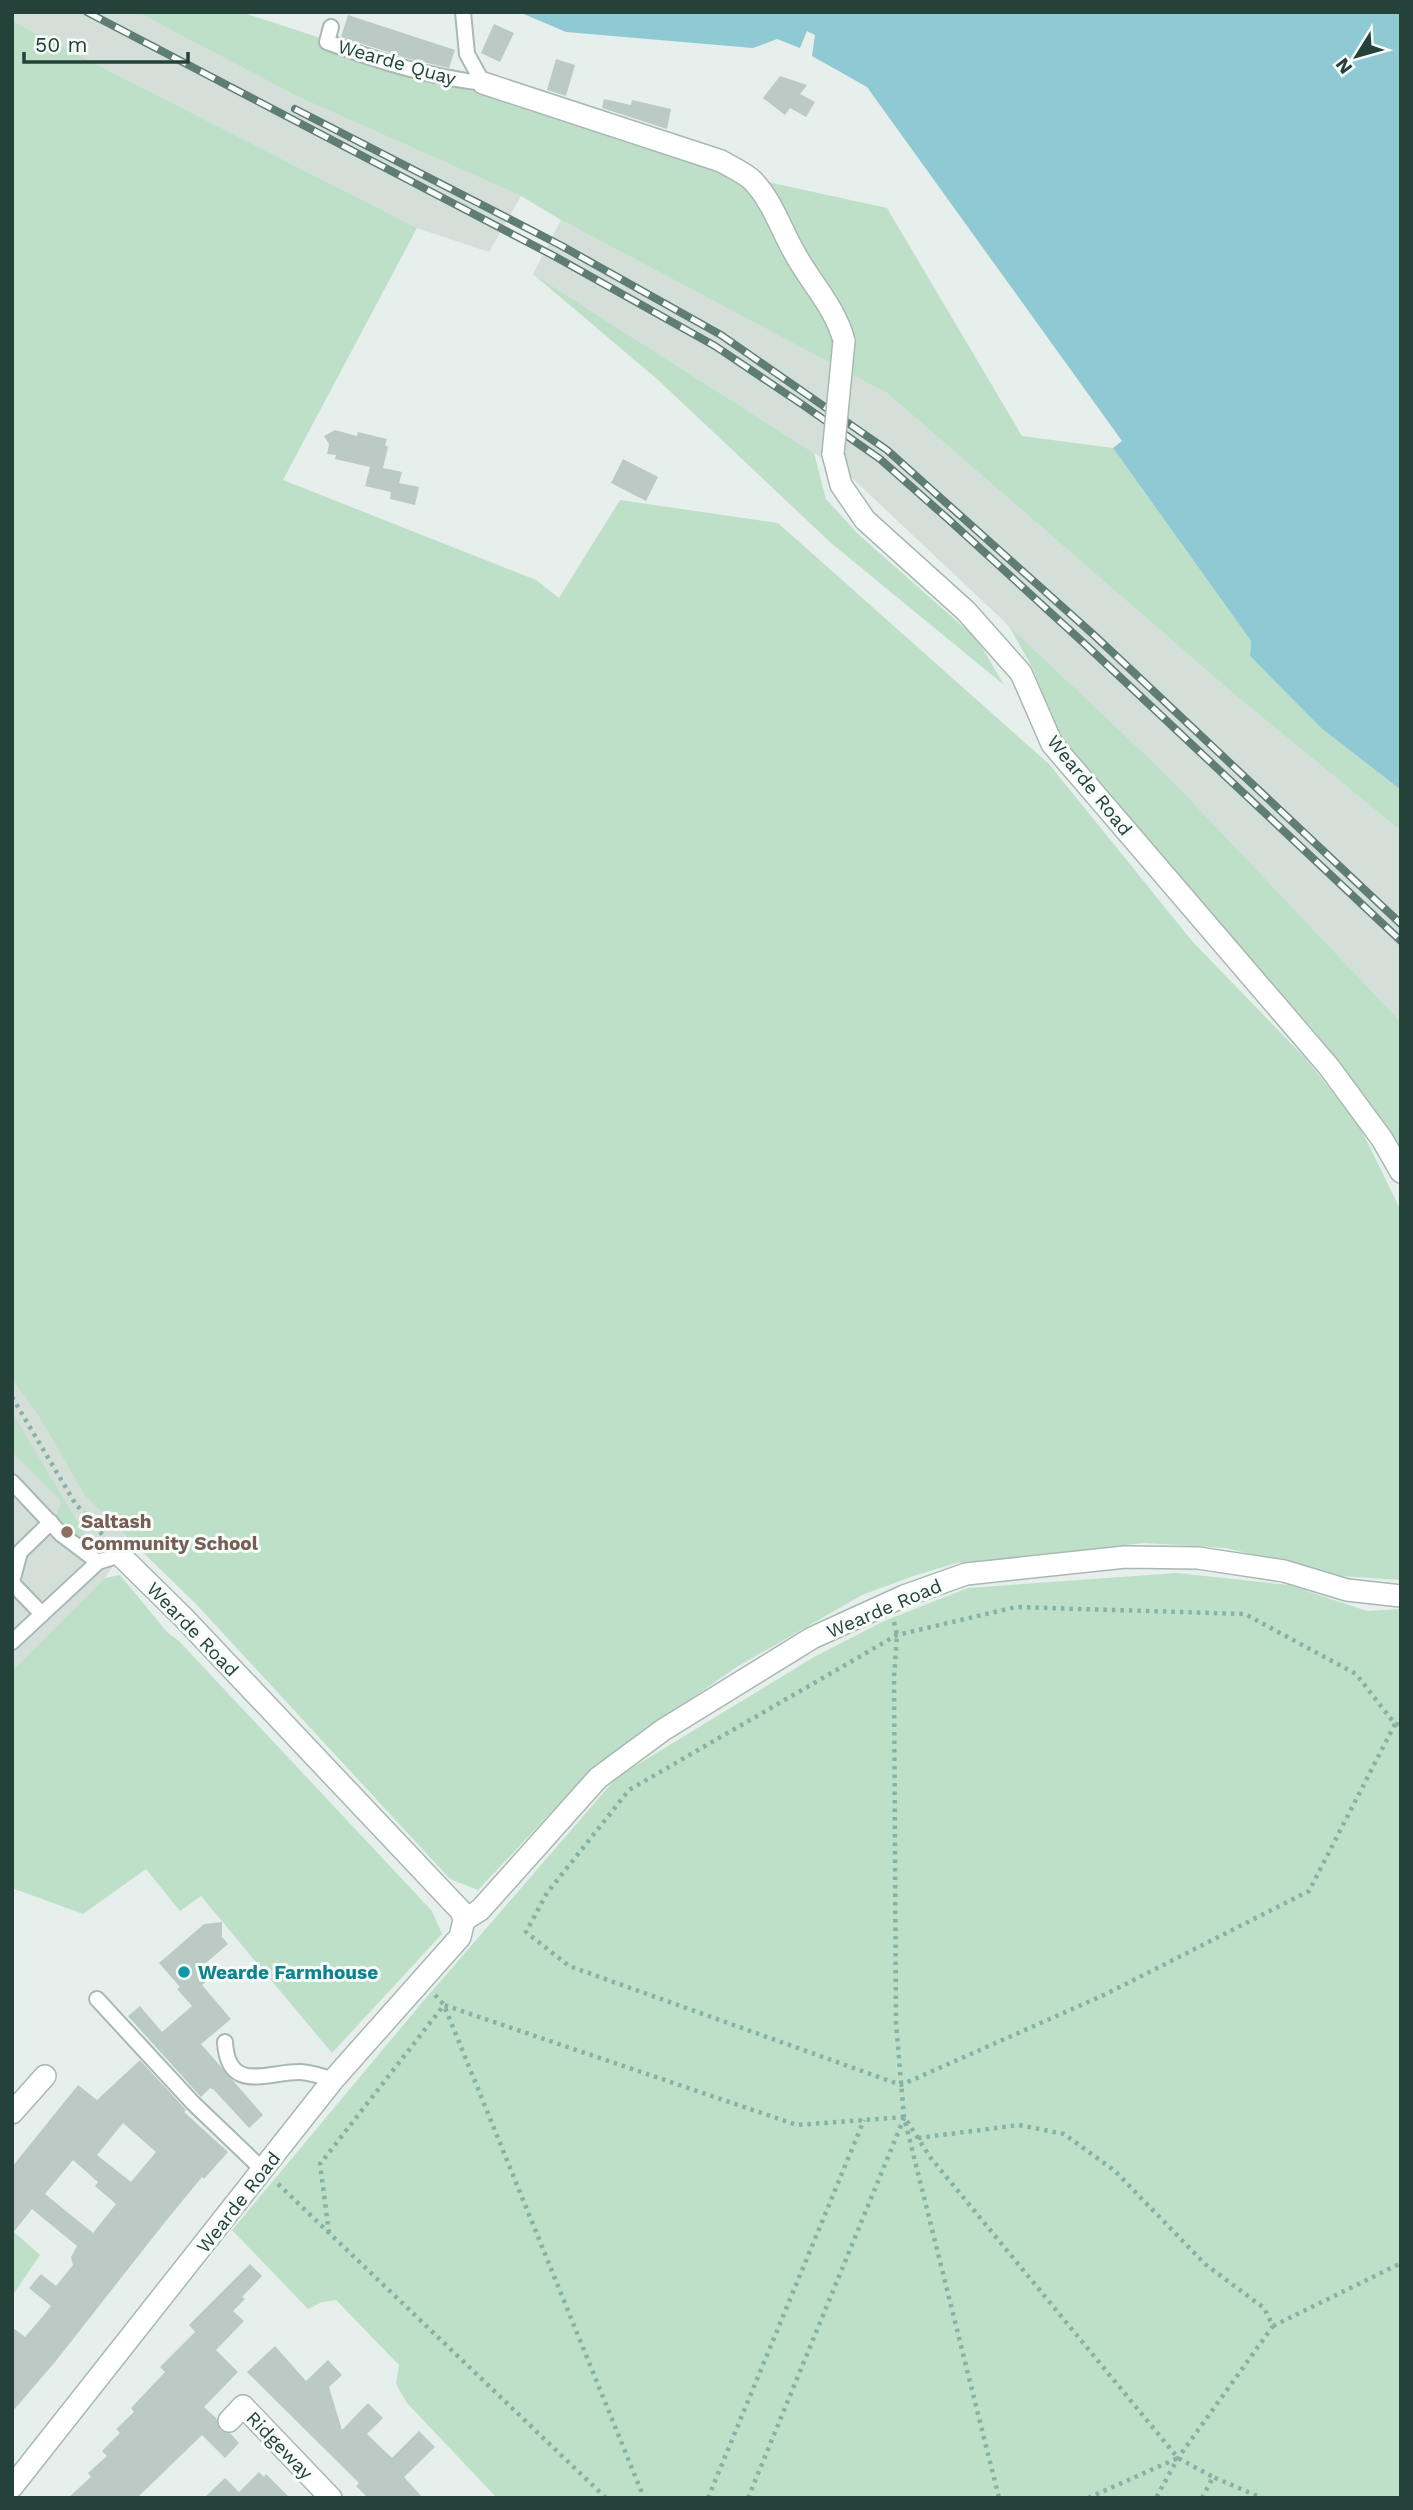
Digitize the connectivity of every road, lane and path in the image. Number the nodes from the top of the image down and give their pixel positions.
1 (463, 12) edge
2 (331, 27) dead end
3 (482, 83) junction
4 (1401, 1172) edge
5 (12, 1397) edge
6 (12, 1482) edge
7 (51, 1522) junction
8 (16, 1548) edge
9 (120, 1555) junction
10 (98, 1562) junction
11 (12, 1583) edge
12 (1401, 1596) edge
13 (888, 1603) junction
14 (42, 1614) junction
15 (897, 1635) junction
16 (12, 1642) edge
17 (1398, 1725) edge
18 (464, 1920) junction
19 (421, 1981) junction
20 (97, 1999) dead end
21 (444, 2005) junction
22 (225, 2042) dead end
23 (45, 2076) dead end
24 (333, 2080) junction
25 (901, 2085) junction
26 (12, 2113) edge
27 (904, 2117) junction
28 (864, 2120) junction
29 (918, 2138) junction
30 (263, 2170) junction
31 (329, 2233) junction
32 (1401, 2263) edge
33 (1273, 2326) junction
34 (229, 2421) dead end
35 (1178, 2458) junction
36 (1213, 2477) junction
37 (12, 2487) edge
38 (331, 2498) edge
39 (606, 2498) edge
40 (644, 2498) edge
41 (708, 2498) edge
42 (748, 2498) edge
43 (999, 2498) edge
44 (1088, 2498) edge
45 (1156, 2498) edge
46 (1202, 2498) edge
47 (1262, 2498) edge

1 - 3 lane
2 - 3 lane, Wearde Quay
3 - 4 street, Wearde Road, bridge
5 - 9 path
6 - 7 lane
7 - 8 lane
7 - 10 lane
8 - 11 lane
9 - 10 lane
9 - 18 street, Wearde Road
10 - 14 lane
11 - 14 lane
12 - 13 street, Wearde Road
13 - 15 path
13 - 18 street, Wearde Road
14 - 16 lane
15 - 17 path
15 - 25 path
15 - 25 path
17 - 25 path
18 - 19 street, Wearde Road
19 - 21 path
19 - 24 street, Wearde Road
20 - 30 lane
21 - 28 path
21 - 31 path
21 - 40 path
22 - 24 lane
23 - 26 street
24 - 30 street, Wearde Road
25 - 27 path
27 - 28 path
27 - 29 path
27 - 42 path
27 - 43 path
28 - 41 path
29 - 33 path
29 - 35 path
30 - 31 path
30 - 37 street, Wearde Road
31 - 39 path
32 - 33 path
33 - 35 path
34 - 38 street, Ridgeway
35 - 36 path
35 - 44 path
35 - 45 path
36 - 46 path
36 - 47 path

